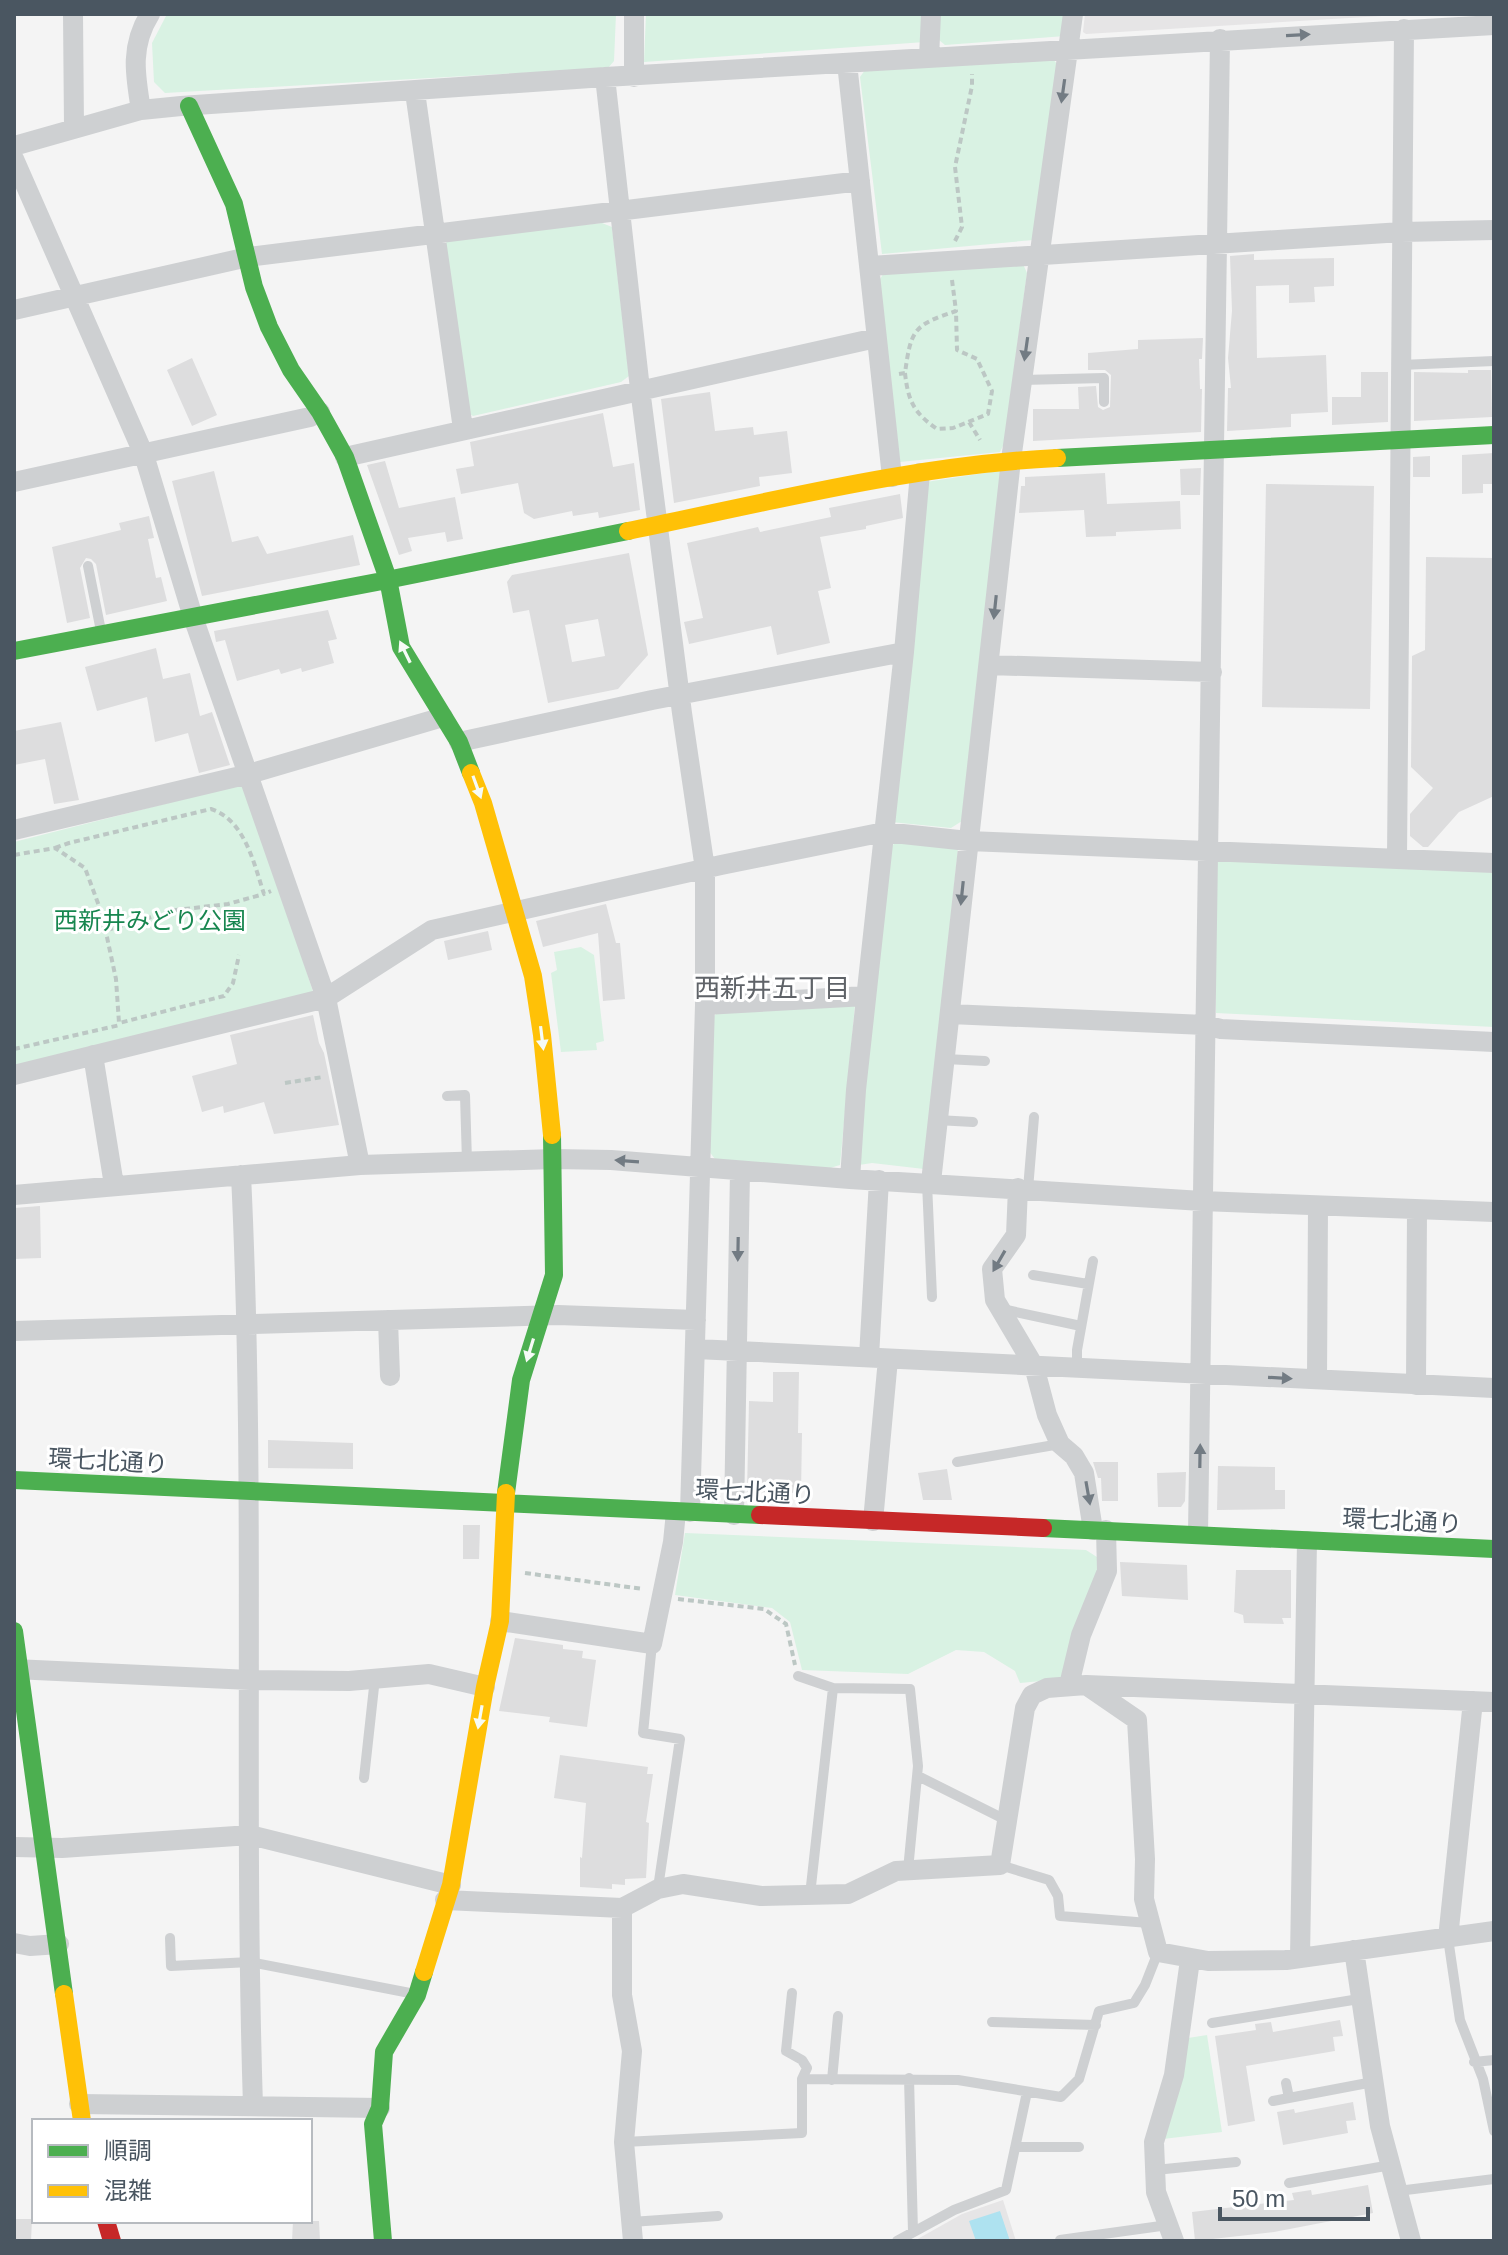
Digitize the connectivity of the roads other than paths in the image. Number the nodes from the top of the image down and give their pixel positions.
1 (73, 14) edge
2 (150, 14) edge
3 (634, 14) edge
4 (931, 14) edge
5 (1073, 14) edge
6 (1494, 25) edge
7 (1404, 29) junction
8 (1220, 39) junction
9 (1068, 50) junction
10 (929, 58) junction
11 (847, 63) junction
12 (605, 77) junction
13 (634, 77) junction
14 (415, 92) junction
15 (189, 106) junction
16 (141, 110) junction
17 (74, 127) junction
18 (14, 146) edge
19 (14, 159) edge
20 (860, 181) junction
21 (619, 210) junction
22 (1494, 230) edge
23 (1402, 232) junction
24 (435, 234) junction
25 (1215, 244) junction
26 (1039, 255) junction
27 (248, 257) junction
28 (870, 266) junction
29 (75, 296) junction
30 (14, 310) edge
31 (876, 338) junction
32 (1494, 361) edge
33 (1401, 365) junction
34 (1022, 380) junction
35 (640, 389) junction
36 (1104, 402) dead end
37 (320, 412) junction
38 (463, 429) junction
39 (1494, 435) edge
40 (1400, 439) junction
41 (1213, 450) junction
42 (144, 455) junction
43 (345, 457) junction
44 (1011, 460) junction
45 (920, 473) junction
46 (892, 477) junction
47 (14, 482) edge
48 (658, 524) junction
49 (88, 566) dead end
50 (388, 579) junction
51 (193, 617) junction
52 (102, 633) junction
53 (14, 651) edge
54 (904, 652) junction
55 (989, 665) junction
56 (1212, 672) junction
57 (680, 695) junction
58 (443, 717) junction
59 (459, 742) junction
60 (249, 774) junction
61 (14, 830) edge
62 (884, 832) junction
63 (968, 841) junction
64 (1209, 850) junction
65 (1397, 859) junction
66 (1494, 863) edge
67 (705, 869) junction
68 (513, 911) junction
69 (866, 996) junction
70 (326, 998) junction
71 (705, 1005) junction
72 (950, 1014) junction
73 (1205, 1025) junction
74 (1494, 1042) edge
75 (93, 1055) junction
76 (945, 1059) junction
77 (985, 1061) dead end
78 (14, 1075) edge
79 (447, 1096) dead end
80 (1034, 1117) dead end
81 (937, 1120) junction
82 (973, 1122) dead end
83 (554, 1159) junction
84 (467, 1162) junction
85 (360, 1165) junction
86 (699, 1167) junction
87 (740, 1171) junction
88 (241, 1175) junction
89 (850, 1179) junction
90 (879, 1180) junction
91 (929, 1182) junction
92 (114, 1185) junction
93 (1023, 1188) junction
94 (14, 1195) edge
95 (1202, 1201) junction
96 (1318, 1207) junction
97 (1417, 1211) junction
98 (1494, 1212) edge
99 (1093, 1261) dead end
100 (1033, 1275) dead end
101 (1088, 1284) junction
102 (932, 1297) dead end
103 (1000, 1309) junction
104 (540, 1316) junction
105 (388, 1320) junction
106 (696, 1320) junction
107 (246, 1324) junction
108 (1081, 1326) junction
109 (14, 1331) edge
110 (696, 1349) junction
111 (736, 1352) junction
112 (879, 1358) junction
113 (1034, 1366) junction
114 (1077, 1367) junction
115 (1202, 1373) junction
116 (390, 1376) dead end
117 (1317, 1380) junction
118 (1416, 1385) junction
119 (1494, 1388) edge
120 (1060, 1444) junction
121 (957, 1462) dead end
122 (14, 1480) edge
123 (250, 1491) junction
124 (505, 1503) junction
125 (683, 1512) junction
126 (734, 1515) junction
127 (873, 1521) junction
128 (1100, 1530) junction
129 (1198, 1534) junction
130 (1307, 1541) junction
131 (1494, 1549) edge
132 (500, 1621) junction
133 (14, 1631) edge
134 (652, 1644) junction
135 (16, 1669) edge
136 (798, 1676) dead end
137 (375, 1678) junction
138 (250, 1680) junction
139 (1078, 1685) junction
140 (485, 1687) junction
141 (833, 1688) junction
142 (1305, 1693) junction
143 (1473, 1701) junction
144 (1494, 1702) edge
145 (918, 1776) junction
146 (364, 1778) dead end
147 (1008, 1821) junction
148 (250, 1835) junction
149 (14, 1847) edge
150 (44, 1848) junction
151 (1000, 1865) junction
152 (908, 1870) junction
153 (658, 1889) junction
154 (448, 1892) junction
155 (810, 1895) junction
156 (622, 1908) junction
157 (1149, 1923) junction
158 (1494, 1931) edge
159 (170, 1938) dead end
160 (1448, 1938) junction
161 (14, 1943) edge
162 (59, 1944) junction
163 (1354, 1950) junction
164 (1158, 1952) junction
165 (1300, 1958) junction
166 (1190, 1960) junction
167 (250, 1962) junction
168 (792, 1993) dead end
169 (417, 1995) junction
170 (1359, 1999) junction
171 (1224, 2006) dead end
172 (838, 2016) dead end
173 (1227, 2021) junction
174 (992, 2022) dead end
175 (1212, 2023) dead end
176 (1096, 2025) junction
177 (1494, 2060) edge
178 (1474, 2062) junction
179 (909, 2078) junction
180 (802, 2079) junction
181 (832, 2080) junction
182 (1373, 2082) junction
183 (1286, 2083) dead end
184 (1027, 2092) junction
185 (1289, 2098) junction
186 (1273, 2101) dead end
187 (253, 2106) junction
188 (380, 2108) junction
189 (81, 2113) edge
190 (294, 2114) edge
191 (1494, 2131) edge
192 (624, 2142) junction
193 (1016, 2147) junction
194 (1079, 2147) dead end
195 (1236, 2162) dead end
196 (1391, 2165) junction
197 (1302, 2167) dead end
198 (1155, 2170) junction
199 (1494, 2179) edge
200 (1305, 2180) junction
201 (1289, 2183) dead end
202 (1398, 2191) junction
203 (718, 2216) dead end
204 (632, 2232) edge
205 (913, 2232) junction
206 (1171, 2233) edge
207 (1060, 2240) edge
208 (383, 2241) edge
209 (897, 2241) edge
210 (1411, 2241) edge

1 - 17 street
2 - 16 street
3 - 13 street
4 - 10 street
5 - 9 street
6 - 7 street
8 -> 7 street
7 - 23 street
8 - 9 street
8 - 25 street
9 - 10 street
9 -> 26 street
10 - 11 street
11 - 13 street
11 - 20 street
12 - 13 street
12 - 14 street
12 - 21 street
14 - 15 street
14 - 24 street
15 - 16 street
15 - 27 street
16 - 17 street
17 - 18 street
19 - 29 street
20 - 21 street
20 - 28 street
21 - 24 street
21 - 35 street
22 - 23 street
23 - 25 street
23 - 33 street
24 - 27 street
24 - 38 street
25 - 26 street
25 - 41 street
26 - 28 street
26 -> 34 street
27 - 29 street
27 - 37 street
28 - 31 street
29 - 30 street
29 - 42 street
31 - 35 street
31 - 46 street
32 - 33 lane
33 - 40 street
34 - 36 lane
34 - 44 street
35 - 38 street
35 - 48 street
37 - 42 street
37 - 43 street
38 - 43 street
39 - 40 street
40 - 41 street
40 - 65 street
41 - 44 street
41 - 56 street
42 - 47 street
42 - 51 street
43 - 50 street
44 - 45 street
44 -> 55 street
45 - 46 street
45 - 54 street
46 - 48 street
48 - 50 street
48 - 57 street
49 - 52 lane
50 - 51 street
58 -> 50 street
51 - 52 street
51 - 60 street
52 - 53 street
54 - 57 street
54 - 62 street
55 - 56 street
55 - 63 street
56 - 64 street
57 - 59 street
57 - 67 street
58 - 59 street
58 - 60 street
59 -> 68 street
60 - 61 street
60 - 70 street
62 - 63 street
62 - 67 street
62 - 69 street
63 - 64 street
63 -> 72 street
64 - 65 street
64 - 73 street
65 - 66 street
67 - 68 street
67 - 71 street
68 - 70 street
68 -> 83 street
69 - 71 street
69 - 89 street
70 - 75 street
70 - 85 street
71 - 86 street
72 - 73 street
72 - 76 street
73 - 74 street
73 - 95 street
75 - 78 street
75 - 92 street
76 - 77 lane
76 - 81 street
79 - 84 lane
80 - 93 lane
81 - 82 lane
81 - 91 street
83 - 84 street
86 -> 83 street
83 - 104 street
84 - 85 street
85 - 88 street
86 - 87 street
86 - 106 street
87 - 89 street
87 -> 111 street
88 - 92 street
88 - 107 street
89 - 90 street
90 - 91 street
90 - 112 street
91 - 93 street
91 - 102 lane
92 - 94 street
93 - 95 street
93 -> 103 street
95 - 96 street
95 - 115 street
96 - 97 street
96 - 117 street
97 - 98 street
97 - 118 street
99 - 101 lane
100 - 101 lane
101 - 108 lane
103 - 108 lane
103 - 113 street
104 - 105 street
104 - 106 street
104 -> 124 street
105 - 107 street
105 - 116 street
106 - 110 street
107 - 109 street
107 - 123 street
108 - 114 lane
110 - 111 street
110 - 125 street
111 - 112 street
111 - 126 street
112 - 113 street
112 - 127 street
113 - 114 street
113 - 120 street
114 - 115 street
115 -> 117 street
129 -> 115 street
117 - 118 street
118 - 119 street
120 - 121 lane
120 -> 128 street
122 - 123 street, 環七北通り
123 - 124 street, 環七北通り
123 - 138 street
124 - 125 street, 環七北通り
124 - 132 street
125 - 126 street, 環七北通り
125 - 134 street
126 - 127 street, 環七北通り
127 - 128 street, 環七北通り
128 - 129 street, 環七北通り
128 - 139 street
129 - 130 street, 環七北通り
130 - 131 street, 環七北通り
130 - 142 street
132 - 134 street
132 - 140 street
133 - 135 street
134 - 153 lane
135 - 138 street
135 - 150 street
136 - 141 lane
137 - 138 street
137 - 140 street
137 - 146 lane
138 - 148 street
139 - 142 street
139 - 147 street
139 - 157 street
140 -> 154 street
141 - 145 lane
141 - 155 lane
142 - 143 street
142 - 165 street
143 - 144 street
143 - 160 street
145 - 147 lane
145 - 152 lane
147 - 151 street
148 - 150 street
148 - 154 street
148 - 167 street
149 - 150 street
150 - 162 street
151 - 152 street
151 - 157 lane
152 - 155 street
153 - 155 street
153 - 156 street
154 - 156 street
154 - 169 street
156 - 192 street
157 - 164 street
158 - 160 street
159 - 167 lane
160 - 163 street
160 - 178 lane
161 - 162 street
162 - 189 street
163 - 165 street
163 - 170 street
164 - 166 street
164 - 176 lane
165 - 166 street
166 - 198 street
167 - 169 lane
167 - 187 street
168 - 180 lane
169 - 188 street
170 - 173 lane
170 - 182 street
171 - 173 lane
172 - 181 lane
173 - 175 lane
174 - 176 lane
176 - 184 lane
177 - 178 lane
178 - 191 lane
179 - 181 lane
179 - 184 lane
179 - 205 lane
180 - 181 lane
180 - 192 lane
182 - 185 lane
182 - 196 street
183 - 185 lane
184 - 193 lane
185 - 186 lane
187 - 189 street
187 - 190 street
188 - 190 street
188 - 208 street
192 - 204 street
193 - 194 lane
193 - 205 lane
195 - 198 lane
196 - 200 lane
196 - 202 street
197 - 200 lane
198 - 206 street
199 - 202 lane
200 - 201 lane
202 - 210 street
203 - 204 lane
205 - 209 lane
206 - 207 lane

